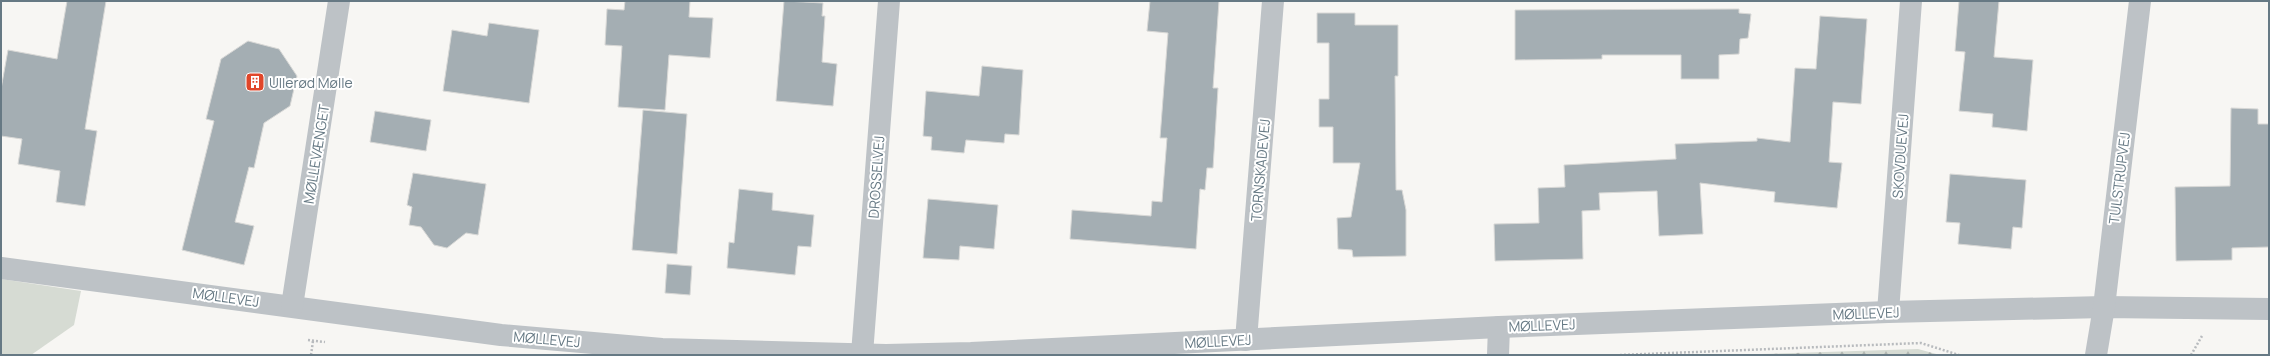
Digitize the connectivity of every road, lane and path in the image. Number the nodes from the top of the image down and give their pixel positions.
1 (338, 1) edge
2 (889, 1) edge
3 (1273, 1) edge
4 (1911, 1) edge
5 (2140, 1) edge
6 (1, 268) edge
7 (292, 306) junction
8 (2104, 307) junction
9 (2269, 309) edge
10 (1888, 312) junction
11 (1499, 327) junction
12 (1246, 340) junction
13 (313, 341) dead end
14 (1750, 350) junction
15 (862, 354) junction
16 (971, 354) edge
17 (312, 355) edge
18 (1498, 355) edge
19 (1620, 355) edge
20 (1747, 355) edge
21 (1959, 355) edge
22 (2096, 355) edge

1 - 7 street, MØLLEVÆNGET
2 - 15 street, DROSSELVEJ
3 - 12 street, TORNSKADEVEJ
4 - 10 street, SKOVDUEVEJ
5 - 8 street, TULSTRUPVEJ
6 - 7 street, MØLLEVEJ
7 - 15 street, MØLLEVEJ
8 - 9 street, MØLLEVEJ
8 - 10 street, MØLLEVEJ
8 - 22 street, TULSTRUPVEJ
10 - 11 street, MØLLEVEJ
11 - 12 street, MØLLEVEJ
11 - 18 street
12 - 16 street, MØLLEVEJ
13 - 17 path
14 - 19 path
14 - 20 path
14 - 21 path
15 - 16 street, MØLLEVEJ

